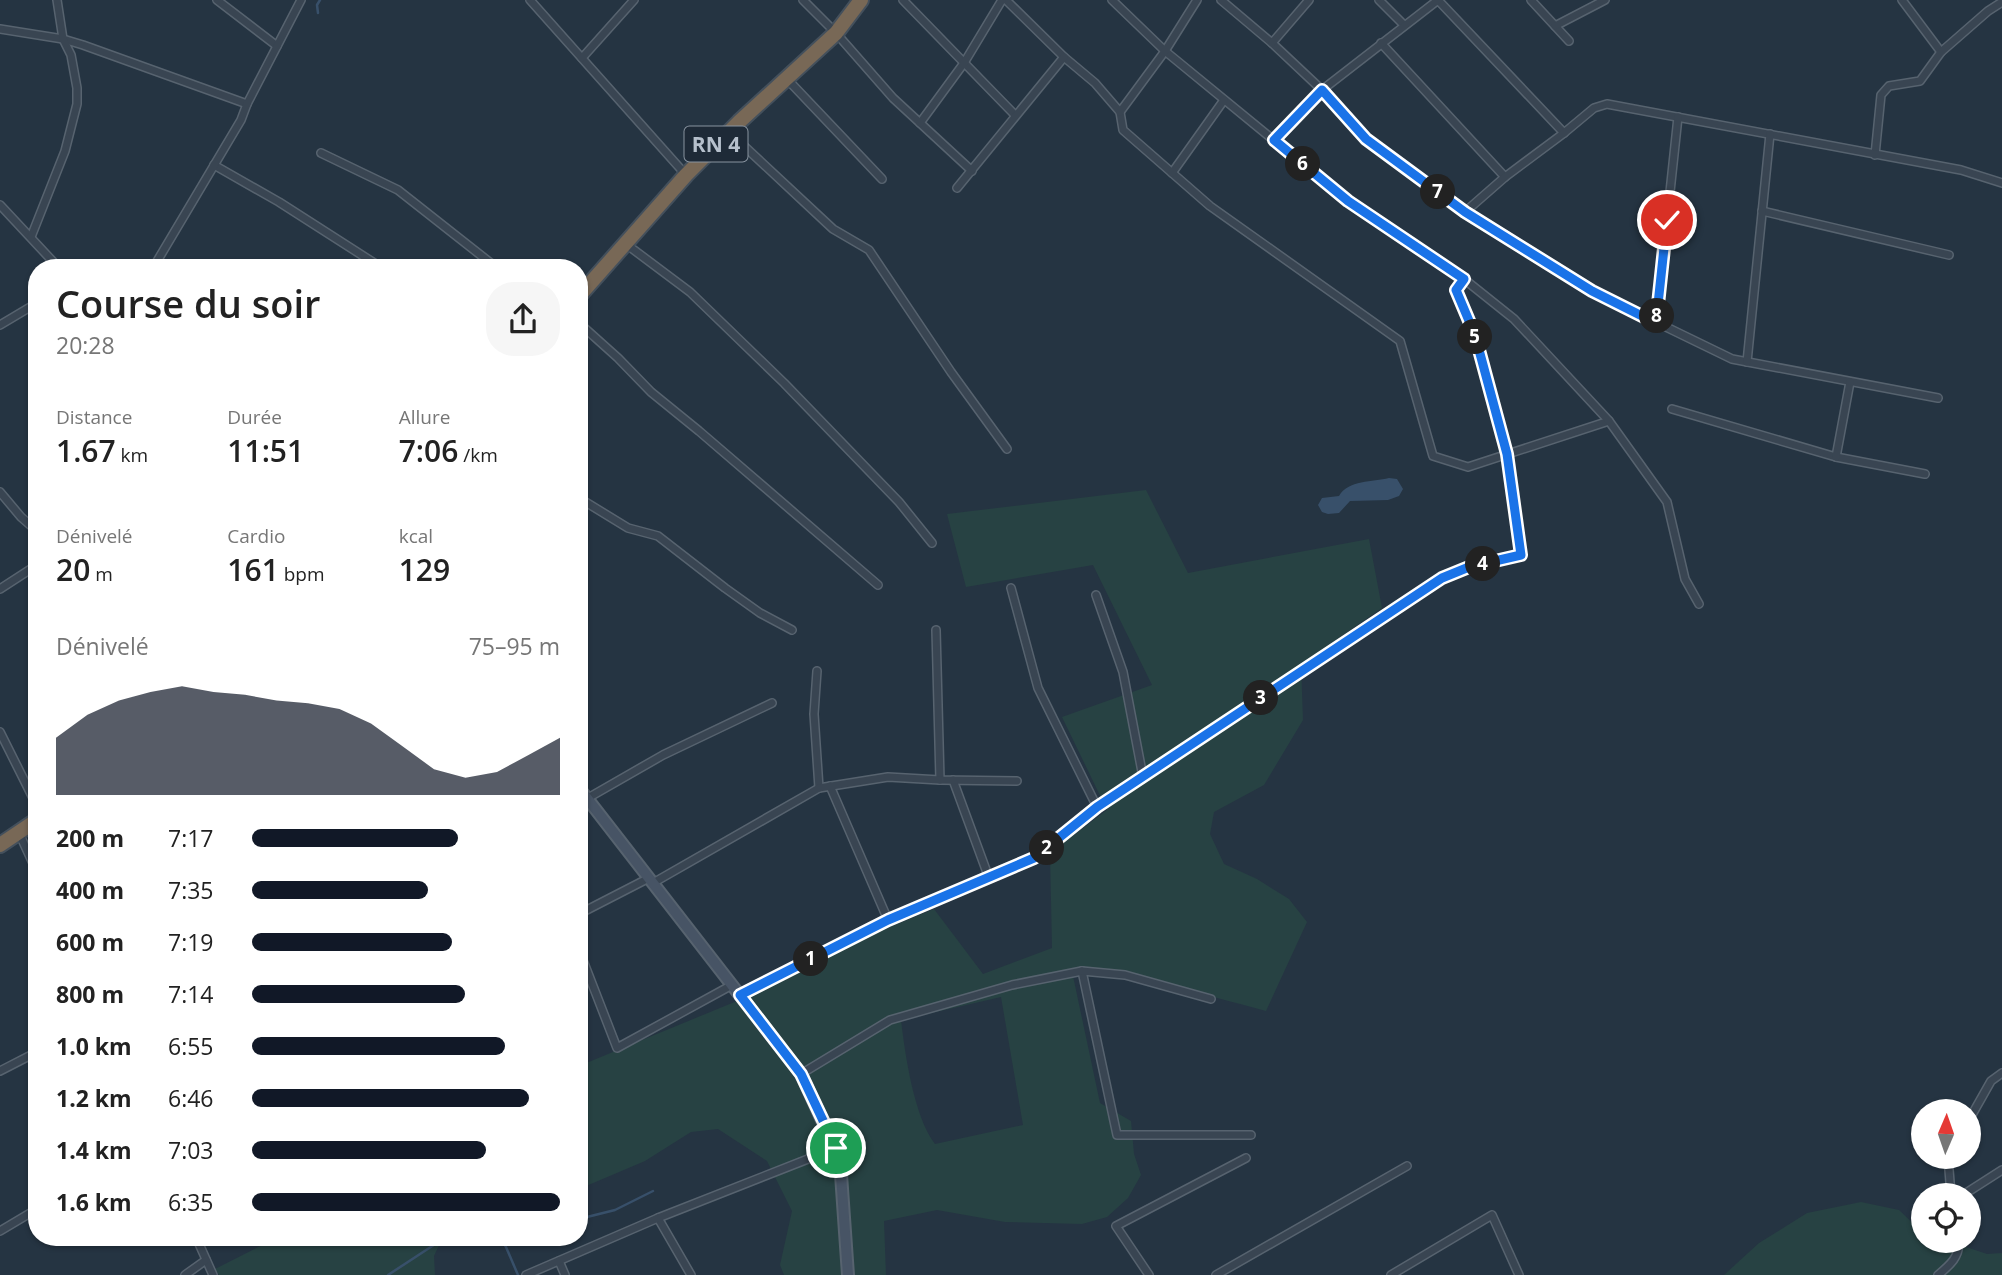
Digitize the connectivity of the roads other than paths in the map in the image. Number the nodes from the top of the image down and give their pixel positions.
1 (57, 0) edge
2 (216, 0) edge
3 (301, 0) edge
4 (530, 0) edge
5 (634, 0) edge
6 (803, 0) edge
7 (861, 0) edge
8 (903, 0) edge
9 (1004, 0) edge
10 (1112, 0) edge
11 (1197, 0) edge
12 (1221, 0) edge
13 (1309, 0) edge
14 (1379, 0) edge
15 (1438, 0) edge
16 (1531, 0) edge
17 (1605, 0) edge
18 (1902, 0) edge
19 (2002, 2) edge
20 (1405, 25) junction
21 (1555, 26) junction
22 (0, 29) edge
23 (836, 33) junction
24 (63, 39) junction
25 (1569, 41) dead end
26 (1272, 43) junction
27 (1381, 43) junction
28 (277, 46) junction
29 (1165, 51) junction
30 (1941, 52) junction
31 (1064, 57) junction
32 (582, 58) junction
33 (964, 63) junction
34 (787, 79) junction
35 (1322, 90) junction
36 (1224, 100) junction
37 (247, 104) junction
38 (1120, 112) junction
39 (1015, 116) junction
40 (1678, 117) junction
41 (920, 123) junction
42 (729, 132) junction
43 (1564, 133) junction
44 (1770, 135) junction
45 (1274, 140) junction
46 (321, 153) dead end
47 (1875, 155) junction
48 (214, 164) junction
49 (972, 171) junction
50 (1172, 173) junction
51 (686, 175) junction
52 (1505, 177) junction
53 (882, 179) dead end
54 (2002, 183) edge
55 (957, 188) dead end
56 (0, 205) edge
57 (1762, 211) junction
58 (1465, 212) junction
59 (31, 237) junction
60 (625, 243) junction
61 (1949, 255) dead end
62 (52, 259) edge
63 (158, 259) edge
64 (368, 259) edge
65 (486, 259) edge
66 (1464, 279) junction
67 (588, 286) edge
68 (28, 308) edge
69 (1656, 323) junction
70 (0, 325) edge
71 (588, 331) edge
72 (1746, 362) junction
73 (1850, 382) junction
74 (1938, 398) dead end
75 (1672, 409) dead end
76 (1609, 421) junction
77 (1007, 449) dead end
78 (1507, 454) junction
79 (1836, 457) junction
80 (1925, 474) dead end
81 (0, 492) edge
82 (588, 504) edge
83 (28, 523) edge
84 (932, 543) dead end
85 (28, 571) edge
86 (878, 585) dead end
87 (1011, 588) dead end
88 (0, 589) edge
89 (1096, 595) dead end
90 (1699, 604) dead end
91 (792, 630) dead end
92 (936, 630) dead end
93 (817, 671) dead end
94 (772, 703) dead end
95 (0, 732) edge
96 (1143, 777) junction
97 (940, 780) junction
98 (953, 780) junction
99 (1017, 781) dead end
100 (830, 786) junction
101 (28, 788) edge
102 (819, 788) junction
103 (588, 798) joint
104 (1097, 807) junction
105 (28, 826) edge
106 (18, 832) junction
107 (0, 845) edge
108 (28, 853) edge
109 (989, 878) junction
110 (651, 881) junction
111 (588, 910) edge
112 (888, 920) junction
113 (1082, 971) junction
114 (588, 973) edge
115 (732, 985) junction
116 (740, 995) junction
117 (1211, 999) dead end
118 (28, 1057) edge
119 (0, 1071) edge
120 (2002, 1073) edge
121 (801, 1074) junction
122 (1981, 1099) edge
123 (1251, 1135) dead end
124 (836, 1148) junction
125 (1246, 1158) dead end
126 (1407, 1166) dead end
127 (2002, 1170) edge
128 (1981, 1183) edge
129 (28, 1214) edge
130 (658, 1218) junction
131 (0, 1231) edge
132 (200, 1246) edge
133 (1957, 1253) edge
134 (206, 1260) junction
135 (559, 1261) junction
136 (185, 1275) edge
137 (213, 1275) edge
138 (526, 1275) edge
139 (565, 1275) edge
140 (691, 1275) edge
141 (848, 1275) edge
142 (1149, 1275) edge
143 (1216, 1275) edge
144 (1391, 1275) edge
145 (1519, 1275) edge
146 (1938, 1275) edge

1 - 24 street
2 - 28 street
3 - 28 street
4 - 32 street
5 - 32 street
6 - 23 street
7 - 23 highway, RN 4
8 - 33 street
9 - 31 street
9 - 33 street
10 - 29 street
11 - 29 street
12 - 26 street
13 - 26 street
14 - 20 street
15 - 20 street
15 - 43 street
16 - 21 street
17 - 21 street
18 - 30 street
19 - 30 street
20 - 27 street
21 - 25 street
22 - 24 street
23 - 34 highway, RN 4
23 - 41 street
24 - 37 street
24 - 59 street
26 - 35 street
27 - 35 street
27 - 52 street
28 - 37 street
29 - 36 street
29 - 38 street
30 - 47 street
31 - 38 street
31 - 39 street
32 - 51 street
33 - 39 street
33 - 41 street
34 - 42 highway, RN 4
34 - 53 street
35 - 45 street
35 - 58 street
36 - 45 street
36 - 50 street
37 - 48 street
38 - 50 street
39 - 49 street
40 - 43 street
40 - 44 street
40 - 69 street
41 - 49 street
42 - 51 highway, RN 4
42 - 77 street
43 - 52 street
44 - 47 street
44 - 57 street
45 - 66 street
46 - 65 street
47 - 54 street
48 - 63 street
48 - 64 street
49 - 55 street
50 - 78 street
51 - 60 highway, RN 4
52 - 58 street
56 - 59 street
57 - 61 street
57 - 72 street
58 - 69 street
59 - 62 street
60 - 67 highway, RN 4
60 - 84 street
66 - 76 street
66 - 78 street
68 - 70 street
69 - 72 street
71 - 86 street
72 - 73 street
73 - 74 street
73 - 79 street
75 - 79 street
76 - 78 street
76 - 90 street
78 - 96 street
79 - 80 street
81 - 83 street
82 - 91 street
85 - 88 street
87 - 104 street
89 - 96 street
92 - 97 street
93 - 102 street
94 - 103 street
95 - 101 street
96 - 104 street
97 - 98 street
97 - 100 street
98 - 99 street
98 - 109 street
100 - 102 street
100 - 112 street
102 - 110 street
103 - 110 street
104 - 109 street
105 - 106 highway
106 - 107 highway
106 - 108 street
109 - 112 street
110 - 111 street
110 - 115 street
112 - 116 street
113 - 117 street
113 - 121 street
113 - 123 street
114 - 115 street
115 - 116 street
116 - 121 street
118 - 119 street
120 - 122 street
121 - 124 street
124 - 130 street
124 - 141 street
125 - 142 street
126 - 143 street
127 - 128 street
129 - 131 street
130 - 135 street
130 - 140 street
132 - 134 street
133 - 146 street
134 - 136 street
134 - 137 street
135 - 138 street
135 - 139 street
144 - 145 street

